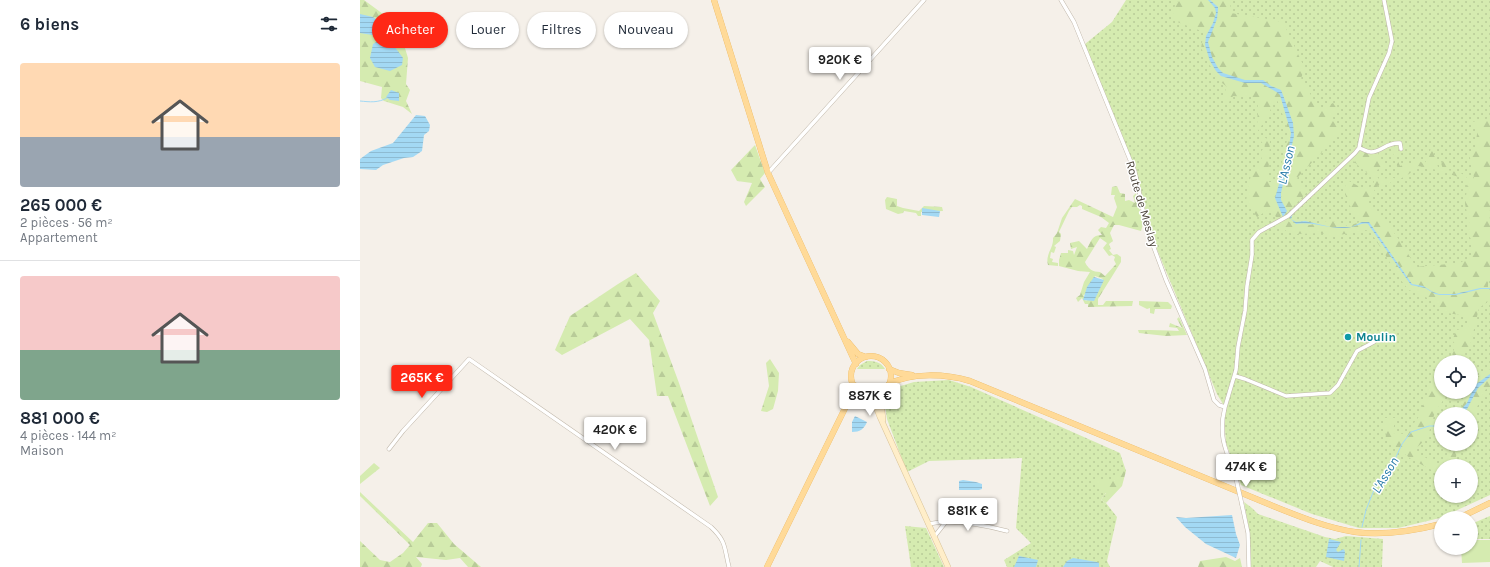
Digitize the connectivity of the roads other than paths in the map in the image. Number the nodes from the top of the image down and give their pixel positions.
1 (714, 0) edge
2 (924, 0) edge
3 (1061, 0) edge
4 (1384, 0) edge
5 (1359, 148) junction
6 (1401, 149) dead end
7 (768, 173) junction
8 (841, 333) junction
9 (1374, 342) dead end
10 (866, 357) junction
11 (856, 364) junction
12 (890, 369) junction
13 (920, 376) junction
14 (1235, 376) junction
15 (889, 384) junction
16 (854, 385) junction
17 (882, 392) junction
18 (861, 393) junction
19 (869, 395) junction
20 (846, 406) junction
21 (1225, 407) junction
22 (886, 430) junction
23 (389, 449) dead end
24 (1490, 503) edge
25 (1473, 511) edge
26 (945, 523) junction
27 (928, 524) junction
28 (1434, 526) edge
29 (1007, 531) dead end
30 (934, 537) junction
31 (729, 567) edge
32 (768, 567) edge
33 (948, 567) edge
34 (1249, 567) edge

1 - 7 main road
2 - 7 street
3 - 21 street, Route de Meslay
4 - 5 street
5 - 6 street
5 - 14 street
7 - 8 main road
8 - 10 main road
8 - 11 main road
9 - 14 street
10 - 11 main road
10 - 12 main road
11 - 16 main road
12 - 13 main road
12 - 15 main road
13 - 15 main road
13 - 28 main road
14 - 21 street
15 - 17 main road
16 - 18 main road
16 - 20 main road
17 - 19 main road
17 - 22 main road
18 - 19 main road
18 - 20 main road
19 - 22 main road
20 - 32 main road
21 - 34 street, bridge
22 - 27 main road
23 - 31 street
24 - 25 main road
26 - 27 street
26 - 29 street
26 - 30 street
27 - 30 main road
30 - 33 main road

